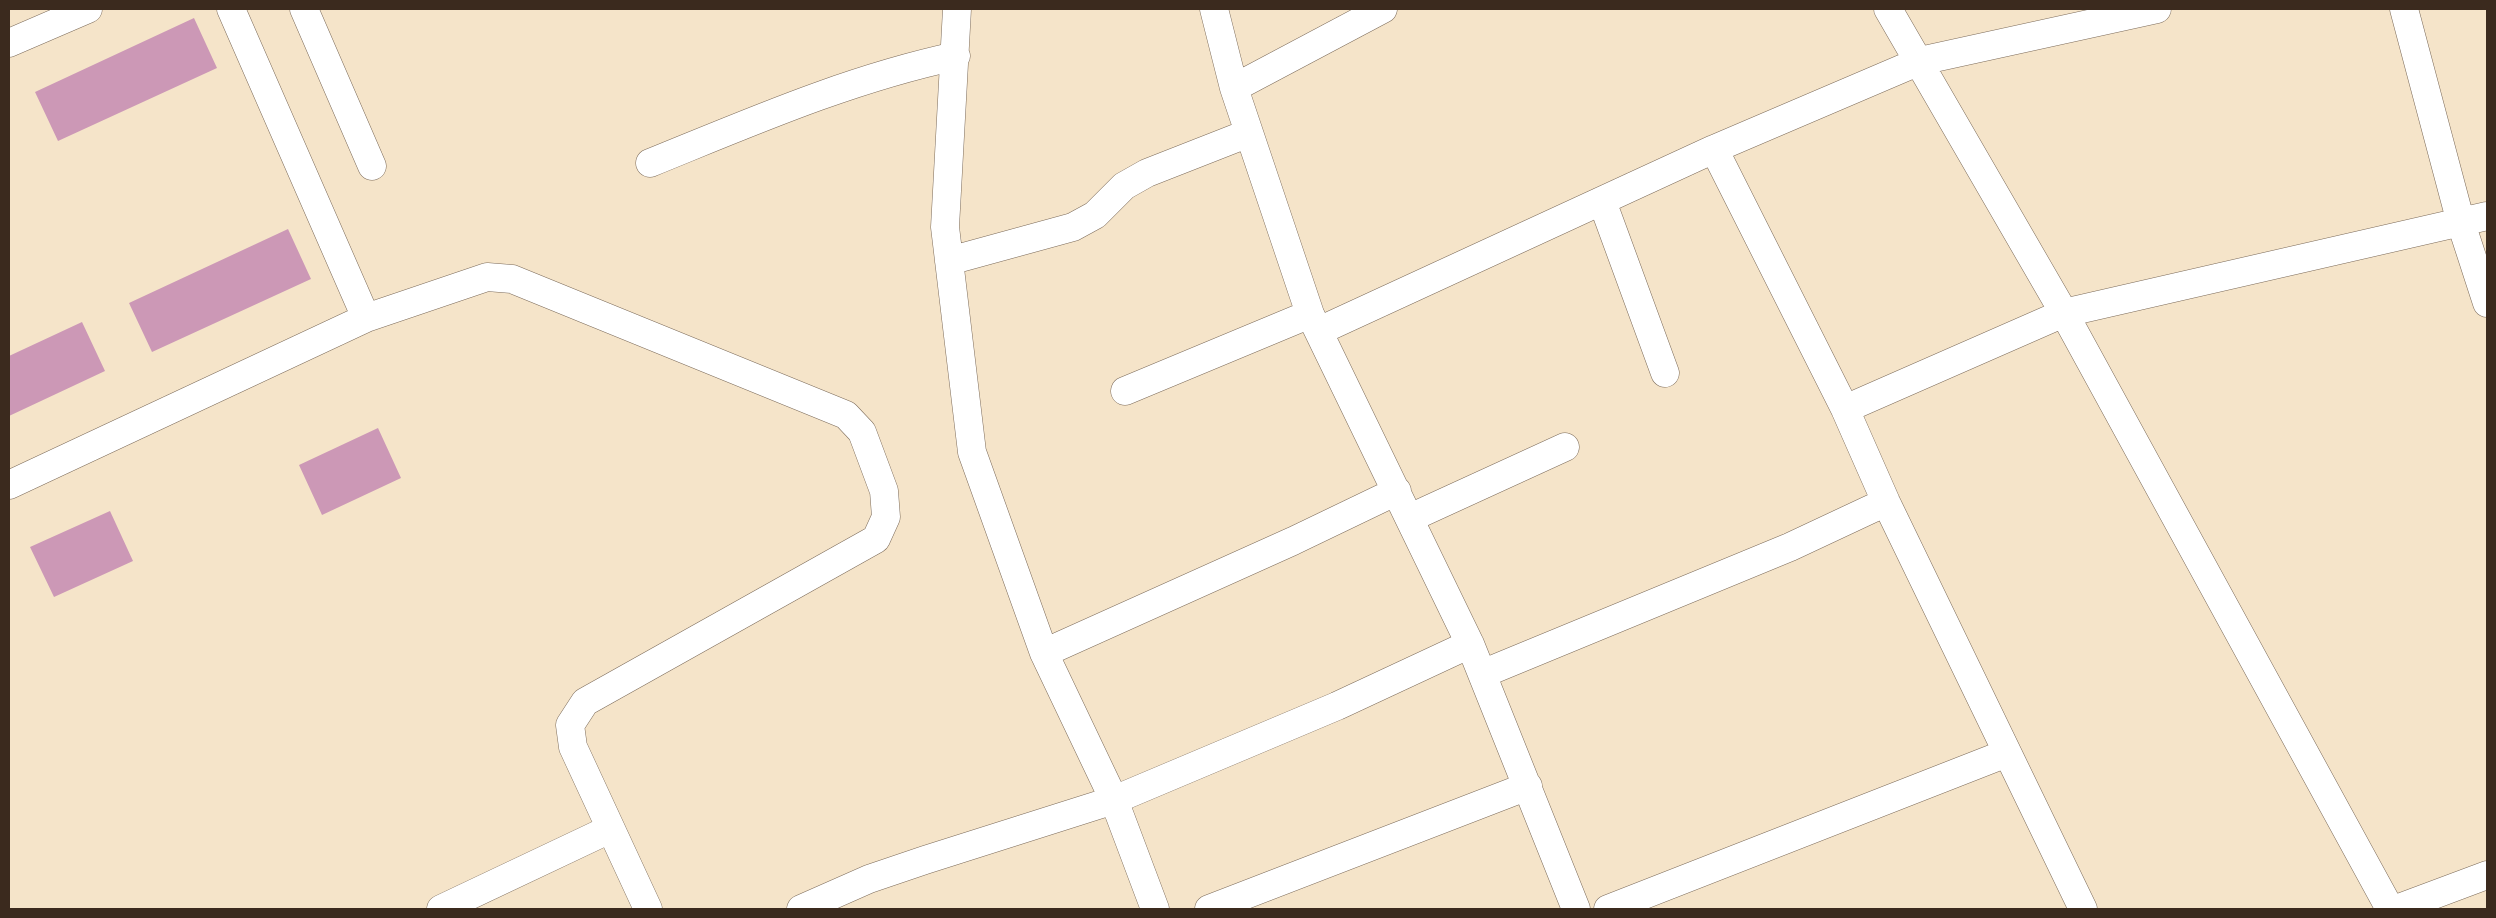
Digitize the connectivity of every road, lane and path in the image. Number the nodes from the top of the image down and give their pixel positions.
1 (88, 9) edge
2 (231, 9) edge
3 (304, 9) edge
4 (957, 9) edge
5 (1214, 9) edge
6 (1383, 9) edge
7 (1888, 9) edge
8 (2157, 9) edge
9 (2404, 9) edge
10 (9, 43) edge
11 (956, 56) junction
12 (1920, 61) junction
13 (1234, 88) junction
14 (1250, 133) junction
15 (1714, 149) junction
16 (650, 163) dead end
17 (372, 166) dead end
18 (1602, 201) junction
19 (2487, 216) edge
20 (2461, 223) junction
21 (950, 261) junction
22 (2487, 302) edge
23 (2064, 313) junction
24 (366, 318) junction
25 (1314, 323) junction
26 (1665, 373) dead end
27 (1125, 391) dead end
28 (1845, 409) junction
29 (1565, 447) dead end
30 (9, 485) edge
31 (1397, 491) junction
32 (1886, 502) junction
33 (1410, 518) junction
34 (1470, 644) junction
35 (1044, 654) junction
36 (1482, 674) junction
37 (2007, 753) junction
38 (1528, 786) junction
39 (1114, 800) junction
40 (610, 829) junction
41 (2487, 875) edge
42 (441, 909) edge
43 (648, 909) edge
44 (801, 909) edge
45 (1155, 909) edge
46 (1209, 909) edge
47 (1576, 909) edge
48 (1608, 909) edge
49 (2083, 909) edge
50 (2390, 909) edge
51 (2396, 909) edge

1 - 10 street
2 - 24 street
3 - 17 street
4 - 11 street
5 - 13 street
6 - 13 street
7 - 12 street
8 - 12 street
9 - 20 street
11 - 16 street
11 - 21 street
12 - 15 street
12 - 23 street
13 - 14 street
14 - 21 street
14 - 25 street
15 - 18 street
15 - 28 street
18 - 25 street
18 - 26 street
19 - 20 street
20 - 22 street
20 - 23 street
21 - 35 street
23 - 28 street
23 - 50 street
24 - 30 street
24 - 40 street
25 - 27 street
25 - 31 street
28 - 32 street
29 - 33 street
31 - 33 street
31 - 35 street
32 - 36 street
32 - 37 street
33 - 34 street
34 - 36 street
34 - 39 street
35 - 39 street
36 - 38 street
37 - 48 street
37 - 49 street
38 - 46 street
38 - 47 street
39 - 44 street
39 - 45 street
40 - 42 street
40 - 43 street
41 - 51 street

